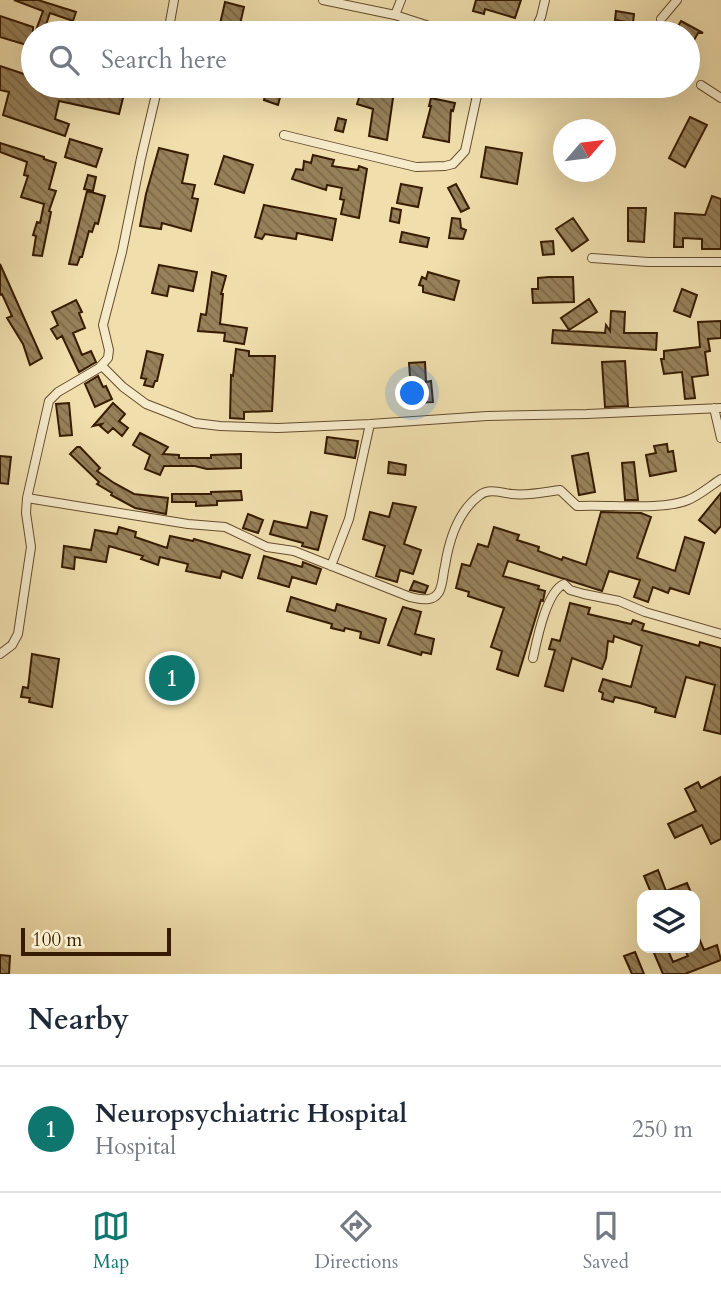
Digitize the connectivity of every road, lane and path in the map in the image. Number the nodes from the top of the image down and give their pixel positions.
1 (174, 0) edge
2 (323, 0) edge
3 (401, 0) edge
4 (545, 0) edge
5 (677, 0) edge
6 (396, 15) junction
7 (661, 19) dead end
8 (170, 21) edge
9 (414, 21) edge
10 (539, 21) edge
11 (701, 85) dead end
12 (155, 98) edge
13 (476, 98) edge
14 (721, 98) edge
15 (284, 135) dead end
16 (592, 258) dead end
17 (721, 262) edge
18 (102, 366) junction
19 (718, 408) edge
20 (370, 424) junction
21 (721, 438) edge
22 (721, 479) edge
23 (27, 498) junction
24 (331, 566) junction
25 (721, 634) edge
26 (0, 654) edge
27 (533, 658) dead end

1 - 8 street
2 - 6 street
3 - 6 street
4 - 10 street
5 - 7 street
6 - 9 street
11 - 14 street
12 - 18 street
13 - 15 street
16 - 17 street
18 - 20 street
18 - 23 street
19 - 20 street
19 - 21 street
20 - 24 street
22 - 24 street
23 - 24 street
23 - 26 street
25 - 27 street

